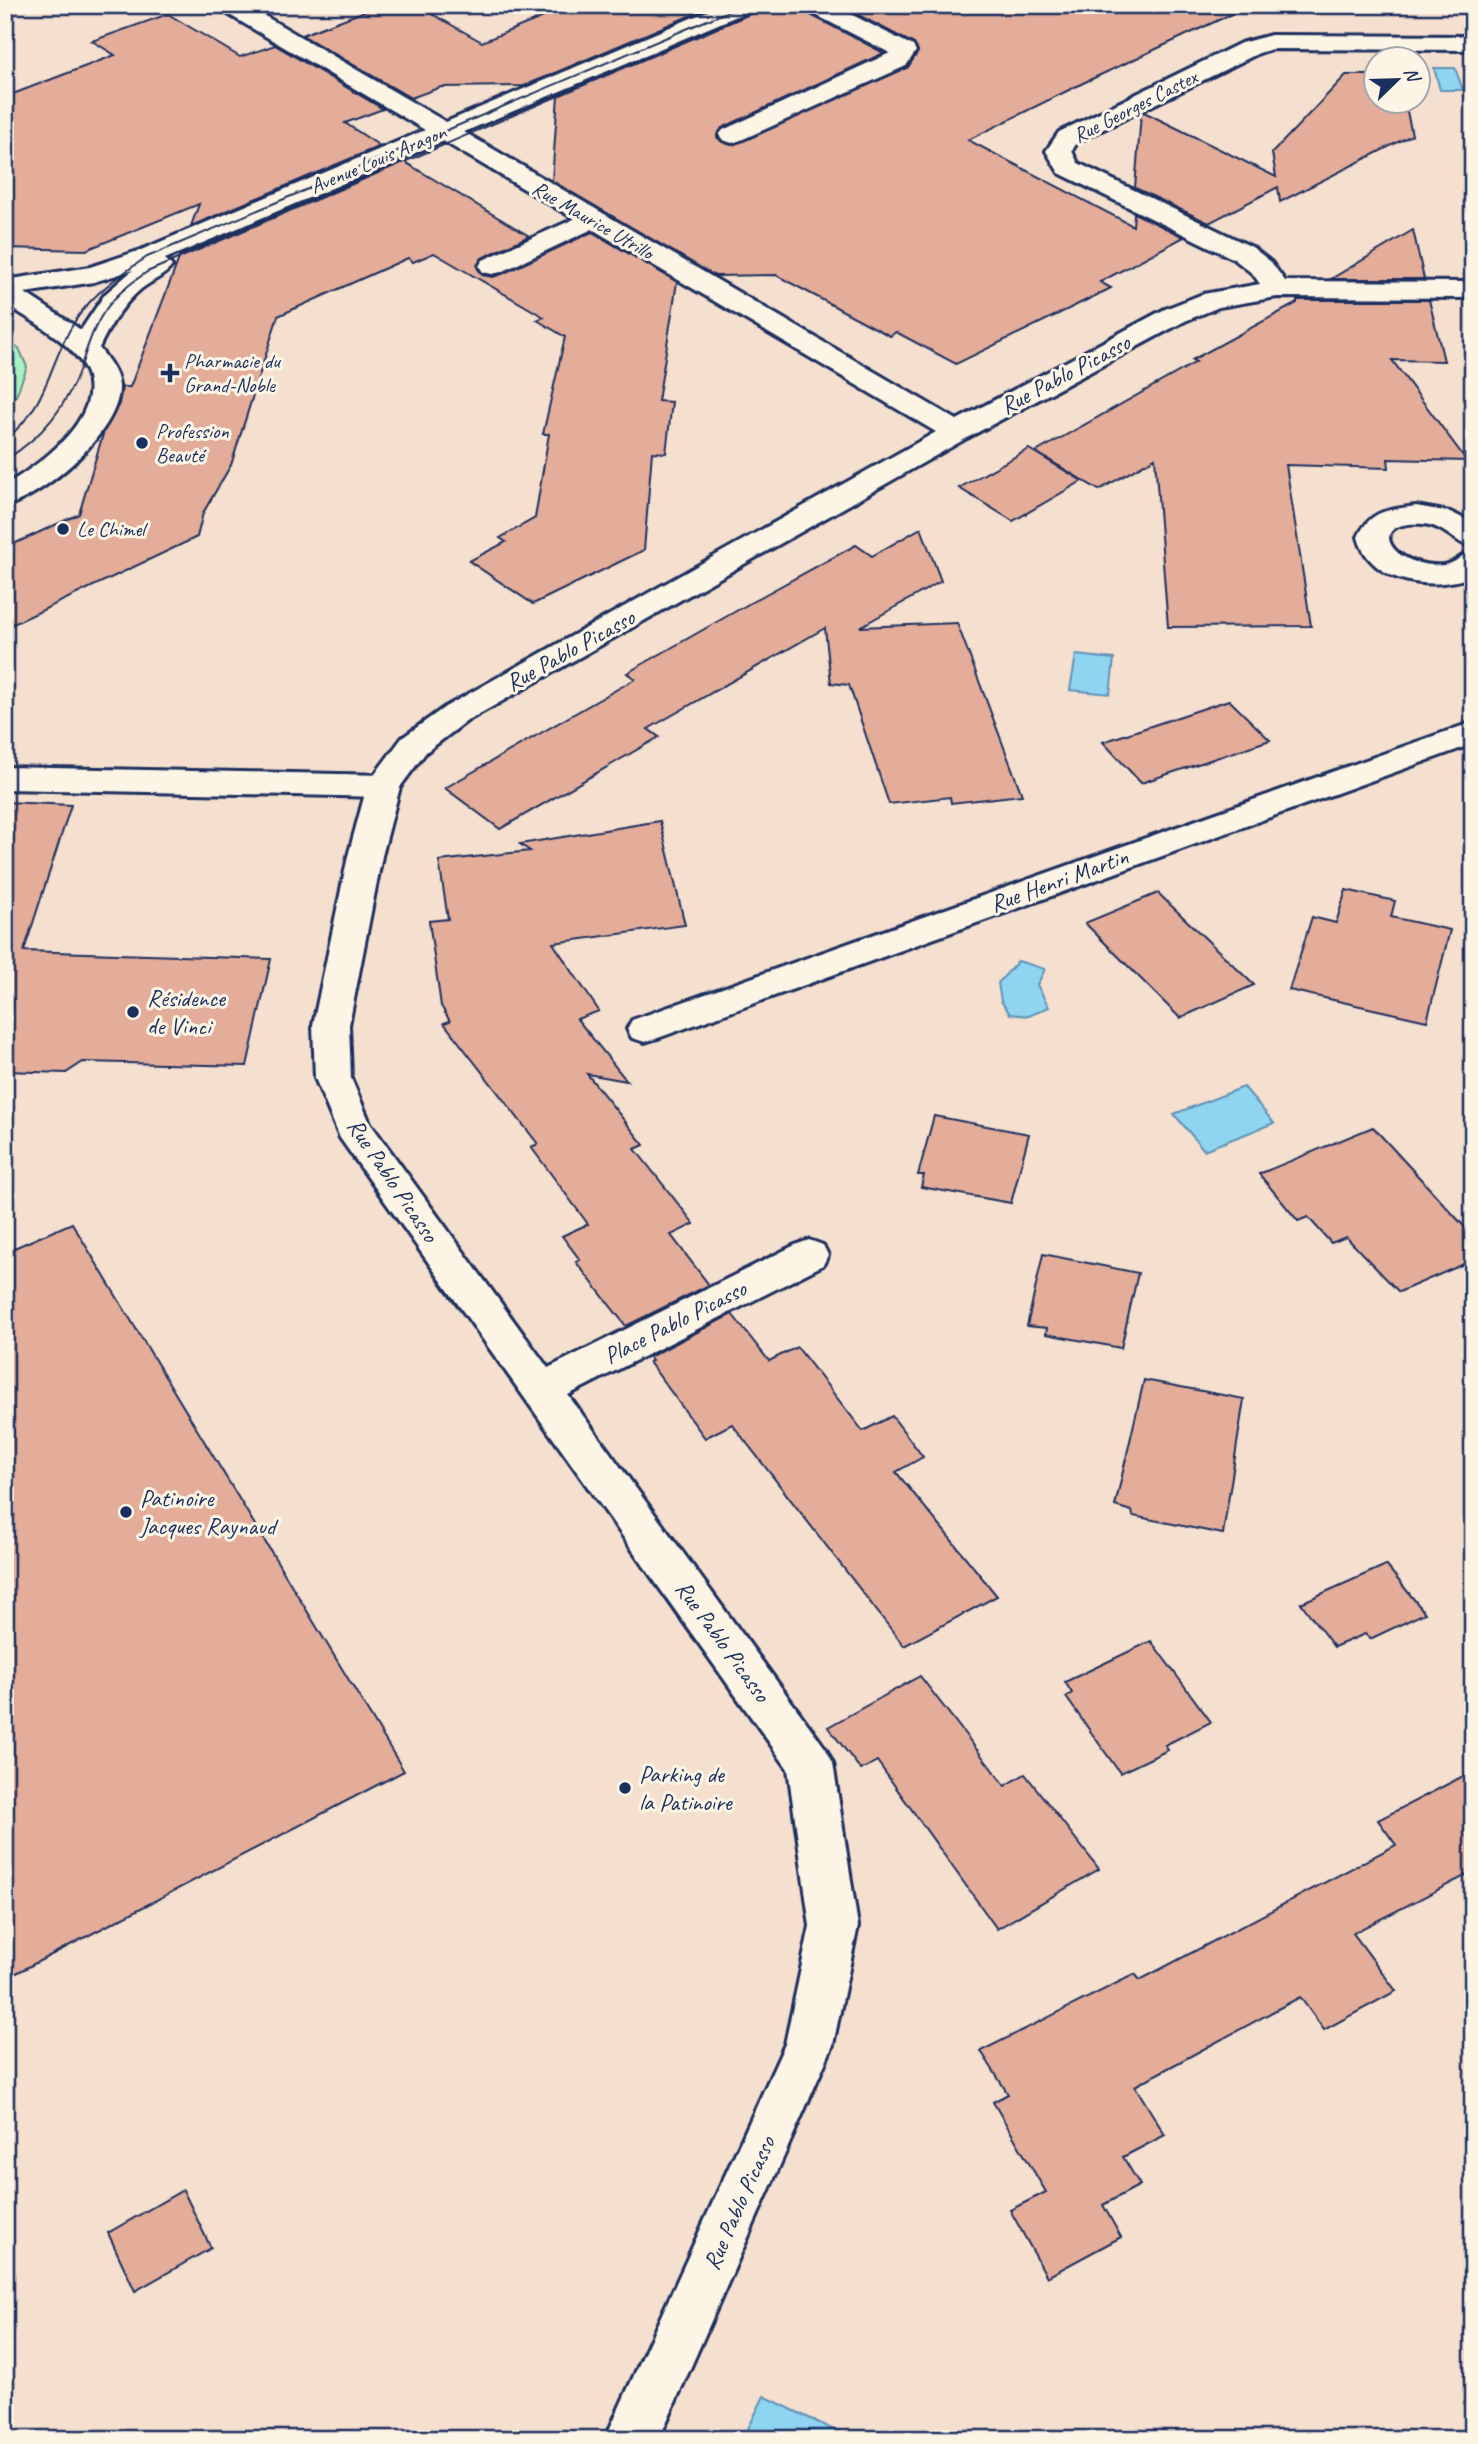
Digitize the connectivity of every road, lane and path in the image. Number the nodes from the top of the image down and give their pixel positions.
1 (229, 5) edge
2 (814, 5) edge
3 (754, 6) edge
4 (1473, 43) edge
5 (732, 135) dead end
6 (449, 136) junction
7 (592, 219) junction
8 (492, 266) dead end
9 (1277, 289) junction
10 (1473, 289) edge
11 (5, 290) edge
12 (85, 348) junction
13 (957, 432) junction
14 (5, 497) edge
15 (1470, 532) edge
16 (1473, 560) edge
17 (1473, 732) edge
18 (5, 778) edge
19 (384, 786) junction
20 (645, 1029) dead end
21 (809, 1255) dead end
22 (530, 1373) junction
23 (632, 2439) edge

1 - 6 street, Rue Maurice Utrillo
2 - 5 street
3 - 6 street, Avenue Louis Aragon
4 - 9 street, Rue Georges Castex
6 - 7 street, Rue Maurice Utrillo
6 - 11 street, Avenue Louis Aragon
6 - 12 street, Avenue Louis Aragon
7 - 8 street
7 - 13 street, Rue Maurice Utrillo
9 - 10 street, Rue Pablo Picasso
9 - 13 street, Rue Pablo Picasso
11 - 12 street
12 - 14 street
13 - 19 street, Rue Pablo Picasso
15 - 16 street
17 - 20 street, Rue Henri Martin
18 - 19 street
19 - 22 street, Rue Pablo Picasso
21 - 22 street, Place Pablo Picasso
22 - 23 street, Rue Pablo Picasso

